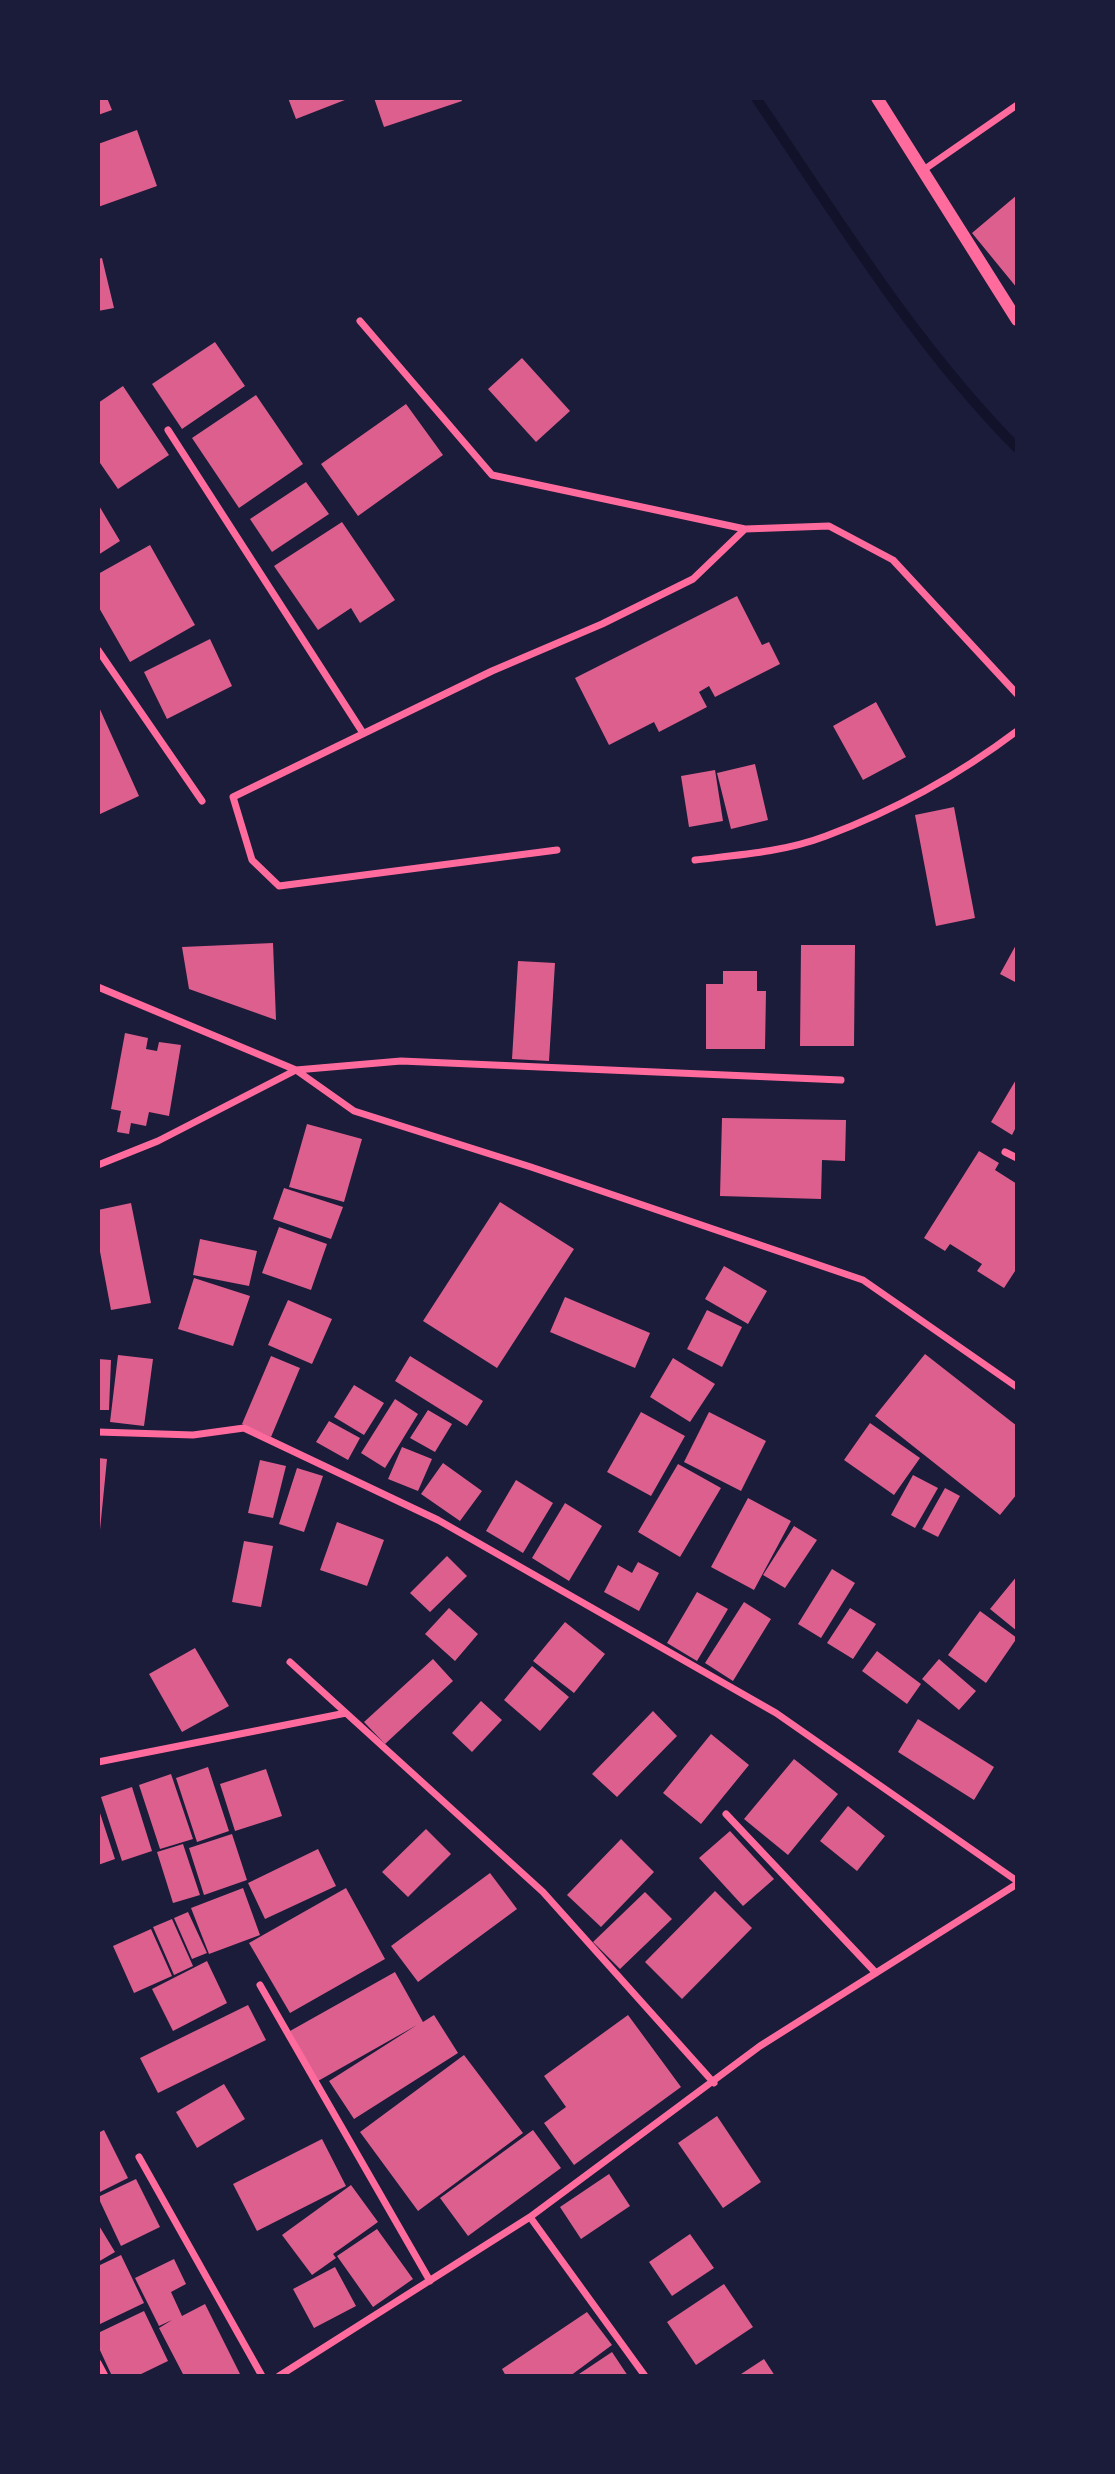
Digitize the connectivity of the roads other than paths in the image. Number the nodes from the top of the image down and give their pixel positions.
1 (877, 98) edge
2 (1017, 105) edge
3 (922, 171) junction
4 (1017, 320) edge
5 (360, 321) dead end
6 (168, 430) dead end
7 (745, 529) junction
8 (98, 650) edge
9 (1017, 694) edge
10 (1017, 731) edge
11 (363, 733) junction
12 (202, 801) dead end
13 (557, 850) dead end
14 (695, 860) dead end
15 (98, 987) edge
16 (296, 1070) junction
17 (841, 1080) dead end
18 (1005, 1152) dead end
19 (1017, 1158) edge
20 (98, 1165) edge
21 (1017, 1387) edge
22 (98, 1432) edge
23 (290, 1662) dead end
24 (346, 1713) junction
25 (98, 1762) edge
26 (726, 1814) dead end
27 (1017, 1882) edge
28 (876, 1973) junction
29 (260, 1985) dead end
30 (713, 2083) junction
31 (139, 2157) dead end
32 (530, 2217) junction
33 (430, 2281) junction
34 (98, 2363) edge
35 (294, 2372) edge
36 (105, 2376) edge
37 (262, 2376) edge
38 (279, 2376) edge
39 (645, 2376) edge

1 - 3 street
2 - 3 street
3 - 4 street
5 - 7 street
6 - 11 street
7 - 9 street
7 - 11 street
8 - 12 street
10 - 14 street
11 - 13 street
15 - 16 street
16 - 17 street
16 - 20 street
16 - 21 street
18 - 19 street
22 - 27 street
23 - 24 street
24 - 25 street
24 - 30 street
26 - 28 street
27 - 28 street
28 - 30 street
29 - 33 street
30 - 32 street
31 - 37 street
32 - 33 street
32 - 39 street
33 - 35 street
34 - 36 street
35 - 38 street

